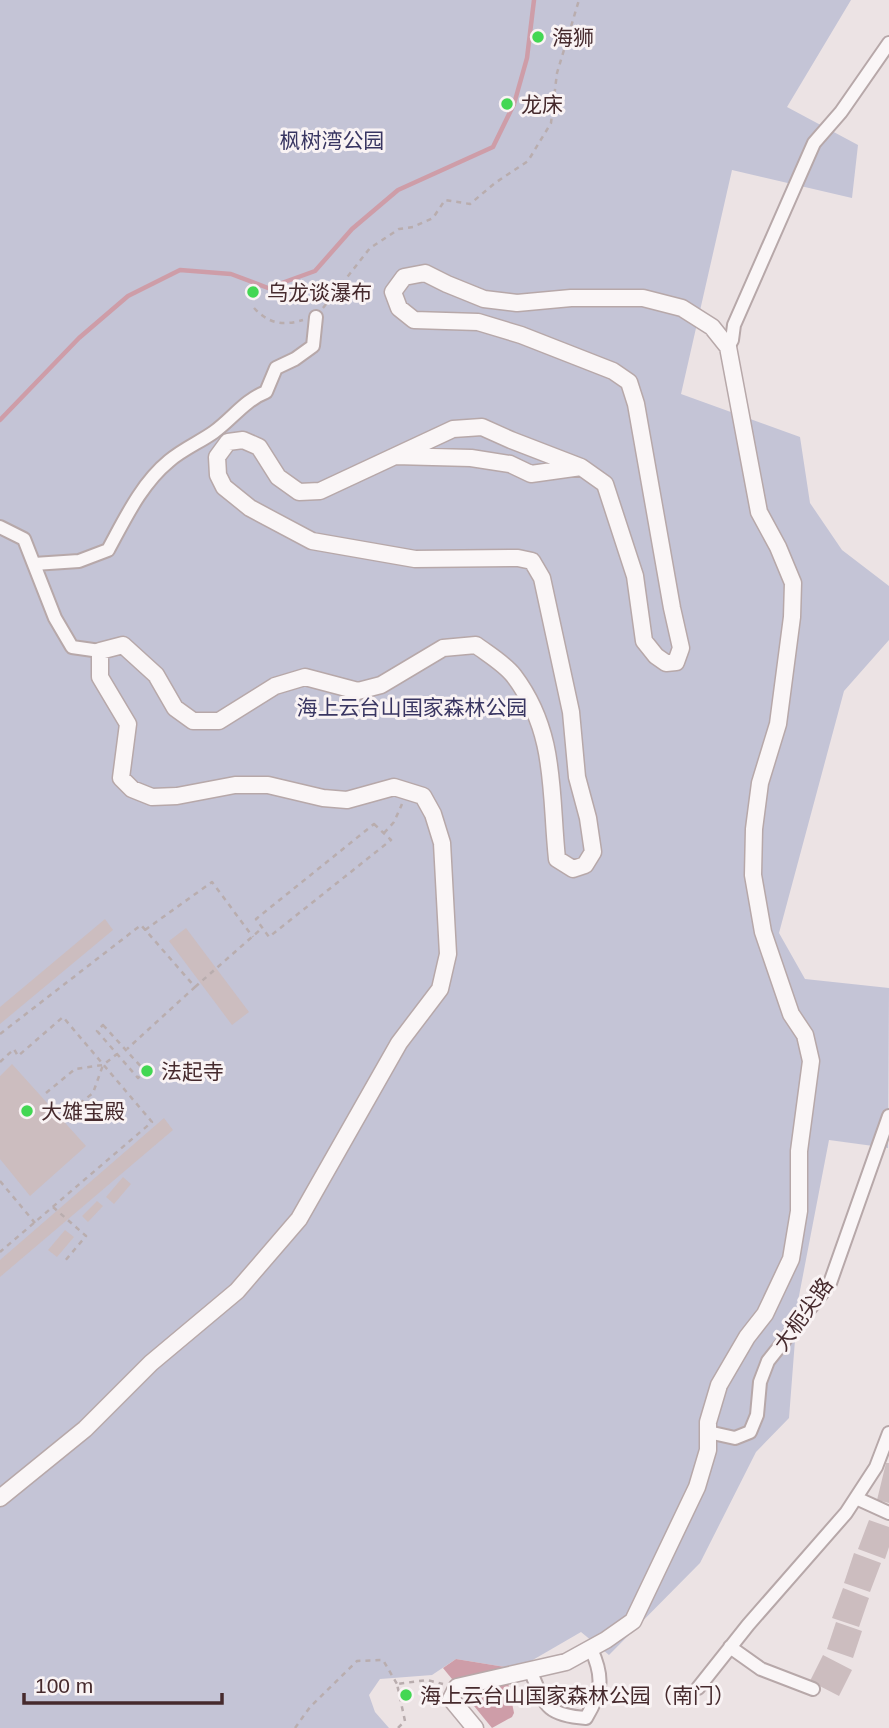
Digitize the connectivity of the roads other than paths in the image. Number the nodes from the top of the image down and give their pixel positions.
1 (888, 46) edge
2 (316, 317) road end
3 (728, 347) junction
4 (395, 456) junction
5 (582, 467) junction
6 (0, 527) edge
7 (34, 564) junction
8 (100, 651) junction
9 (889, 1116) edge
10 (708, 1432) junction
11 (889, 1433) edge
12 (0, 1498) edge
13 (856, 1498) junction
14 (889, 1514) edge
15 (730, 1647) junction
16 (592, 1649) junction
17 (530, 1671) junction
18 (698, 1688) dead end
19 (813, 1689) dead end
20 (475, 1728) edge

1 - 3 street
2 - 7 street
3 - 5 street
3 - 10 street
4 - 5 street
4 - 5 street
4 - 8 street
6 - 7 street
7 - 8 street
8 - 12 street
9 - 10 street, 大枙尖路
10 - 16 street
11 - 13 street
13 - 14 street
13 - 15 street
15 - 18 street
15 - 19 street
16 - 17 street
16 - 17 street
17 - 20 street

